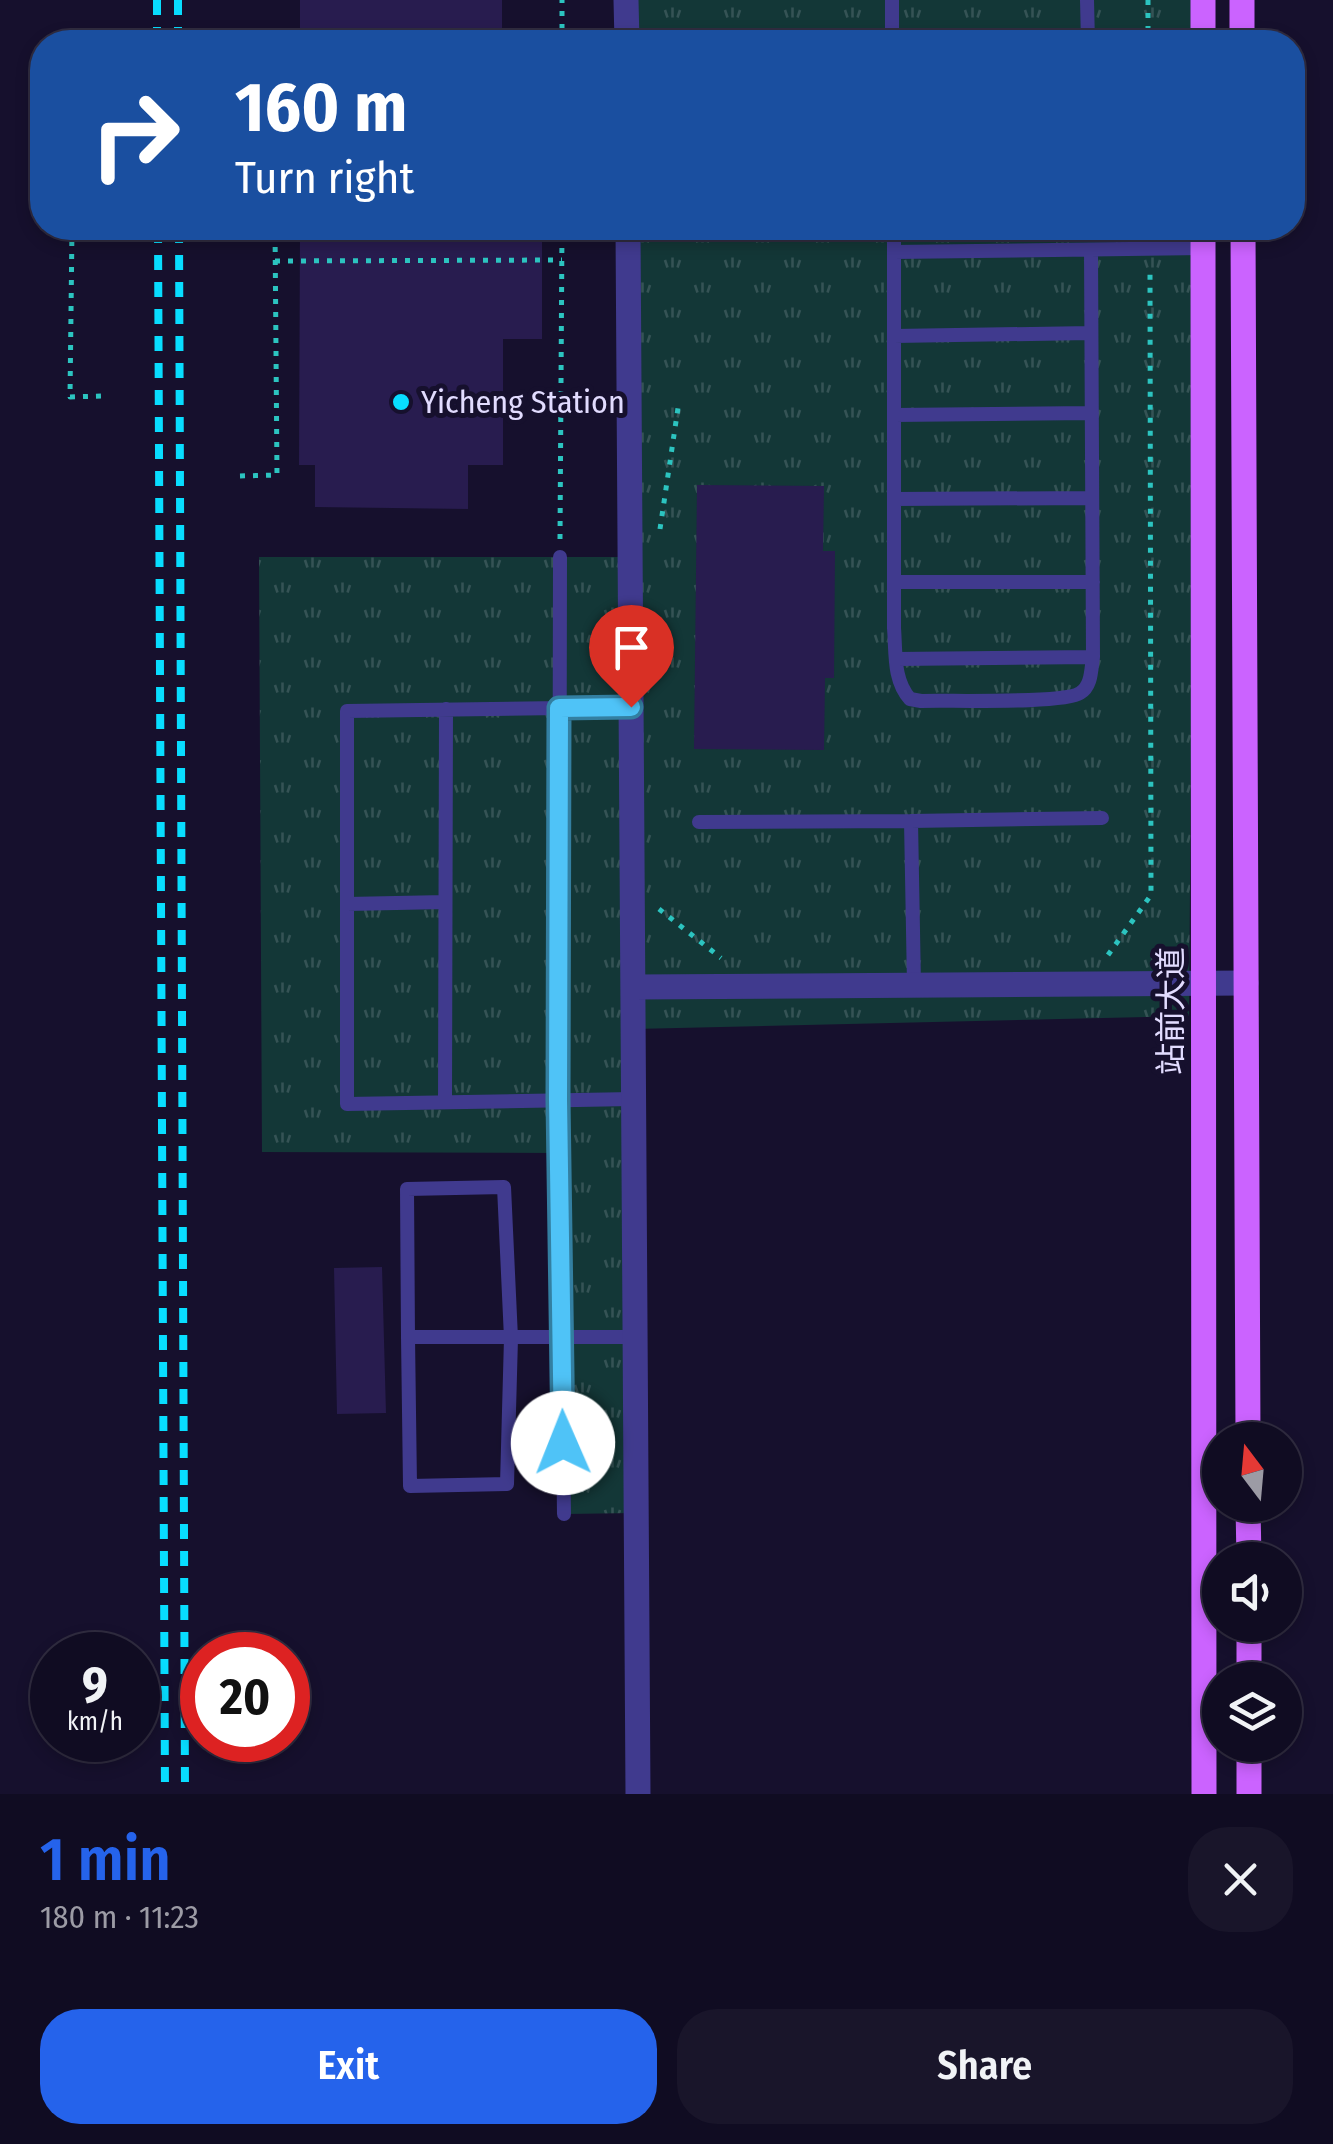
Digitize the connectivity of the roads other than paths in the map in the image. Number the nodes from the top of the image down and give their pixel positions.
1 (626, 0) edge
2 (892, 0) edge
3 (1087, 0) edge
4 (1203, 0) edge
5 (1242, 0) edge
6 (626, 30) edge
7 (892, 30) edge
8 (1088, 30) edge
9 (1203, 30) edge
10 (1242, 30) edge
11 (628, 240) edge
12 (894, 240) edge
13 (1184, 240) edge
14 (1203, 240) edge
15 (1243, 240) edge
16 (1091, 250) junction
17 (894, 252) junction
18 (1092, 333) junction
19 (894, 336) junction
20 (1092, 413) junction
21 (894, 415) junction
22 (1092, 498) junction
23 (894, 499) junction
24 (560, 558) road end
25 (894, 582) junction
26 (1092, 582) junction
27 (1093, 657) junction
28 (896, 659) junction
29 (631, 707) junction
30 (559, 708) junction
31 (446, 709) junction
32 (1102, 818) dead end
33 (910, 820) junction
34 (699, 822) dead end
35 (445, 902) junction
36 (347, 904) junction
37 (1246, 983) junction
38 (1203, 984) junction
39 (914, 985) junction
40 (633, 987) junction
41 (558, 1100) junction
42 (634, 1100) junction
43 (445, 1102) junction
44 (408, 1337) junction
45 (562, 1337) junction
46 (635, 1337) junction
47 (510, 1338) junction
48 (1248, 1422) edge
49 (564, 1514) dead end
50 (1249, 1762) edge
51 (638, 1794) edge
52 (1204, 1794) edge
53 (1250, 1794) edge

1 - 6 street
2 - 7 lane
3 - 8 lane
4 - 9 main road
5 - 10 main road
11 - 29 street
12 - 17 lane
13 - 16 lane
14 - 38 main road, 站前大道
15 - 37 main road
16 - 17 lane
16 - 18 lane
17 - 19 lane
18 - 19 lane
18 - 20 lane
19 - 21 lane
20 - 21 lane
20 - 22 lane
21 - 23 lane
22 - 23 lane
22 - 26 lane
23 - 25 lane
24 - 30 lane
25 - 26 lane
25 - 28 lane
26 - 27 lane
27 - 28 lane
27 - 28 lane
29 - 30 lane
29 - 40 street
30 - 31 lane
30 - 41 lane
31 - 35 lane
31 - 36 lane
32 - 33 lane
33 - 34 lane
33 - 39 lane
35 - 36 lane
35 - 43 lane
36 - 43 lane
37 - 38 street
37 - 48 main road
38 - 39 street
38 - 52 main road, 站前大道
39 - 40 street
40 - 42 street
41 - 42 lane
41 - 43 lane
41 - 45 lane
42 - 46 street
44 - 47 lane
44 - 47 lane
44 - 47 lane
45 - 46 lane
45 - 47 lane
45 - 49 lane
46 - 51 street
50 - 53 main road

